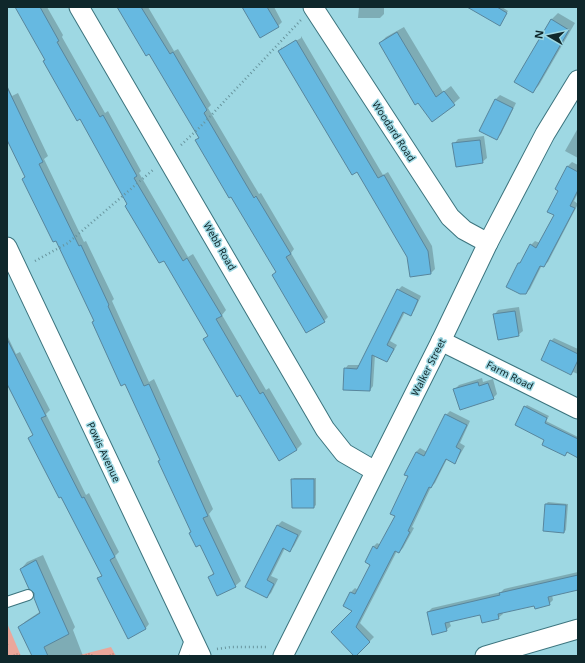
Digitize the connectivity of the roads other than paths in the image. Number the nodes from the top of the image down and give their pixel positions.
1 (79, 7) edge
2 (313, 7) edge
3 (578, 80) edge
4 (488, 243) junction
5 (7, 247) edge
6 (441, 341) junction
7 (578, 409) edge
8 (375, 471) junction
9 (28, 595) dead end
10 (7, 602) edge
11 (578, 629) edge
12 (192, 636) junction
13 (278, 653) edge
14 (206, 654) edge
15 (184, 656) edge
16 (485, 656) edge

1 - 8 street, Webb Road
2 - 4 street, Woodard Road
3 - 4 street, Walker Street
4 - 6 street, Walker Street
5 - 12 street, Powis Avenue
6 - 7 street, Farm Road
6 - 8 street, Walker Street
8 - 13 street, Walker Street
9 - 10 lane
11 - 16 street
12 - 14 street, Powis Avenue
12 - 15 lane

